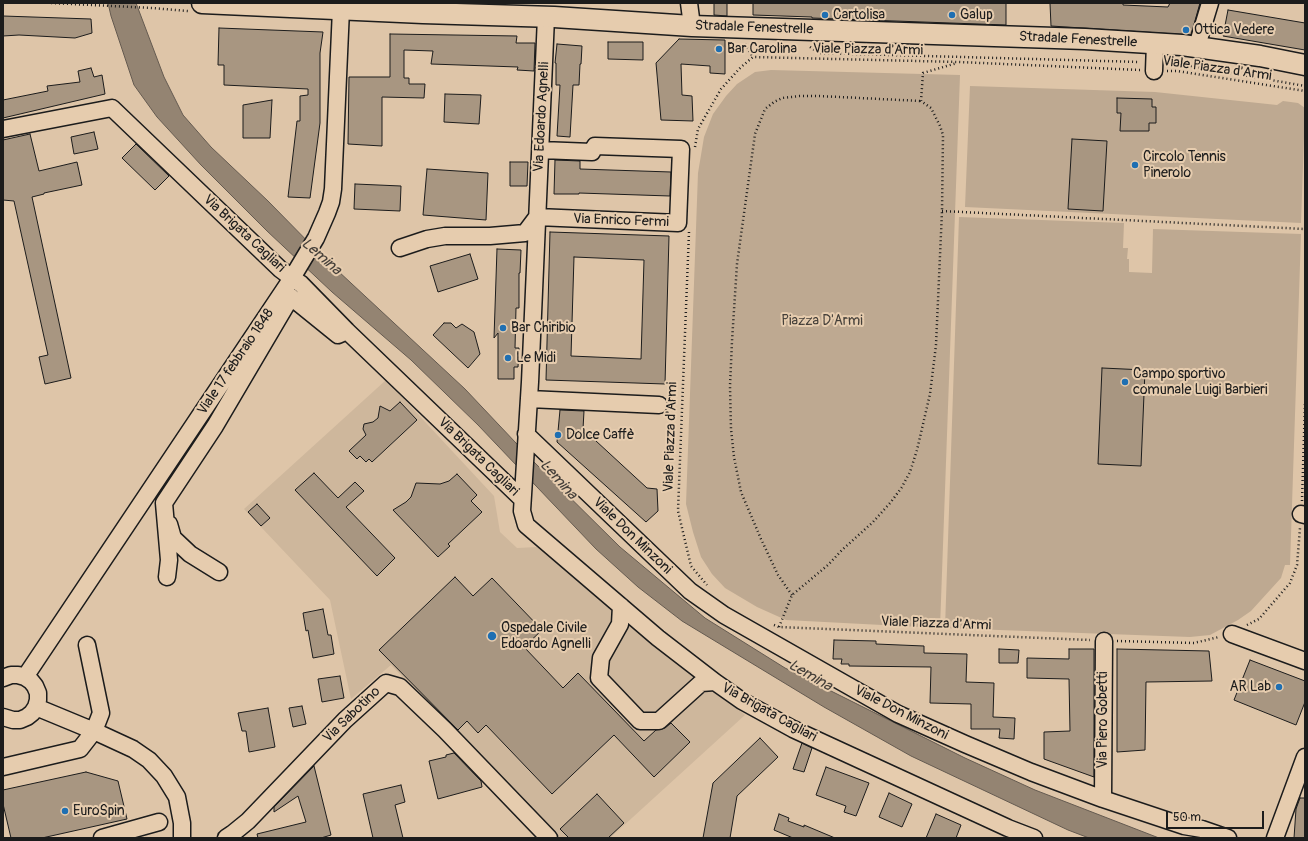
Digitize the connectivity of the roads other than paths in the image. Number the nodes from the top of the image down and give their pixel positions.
1 (202, 3) edge
2 (688, 3) edge
3 (1210, 3) edge
4 (341, 9) junction
5 (546, 17) junction
6 (692, 26) junction
7 (1155, 43) junction
8 (1197, 46) junction
9 (1305, 65) edge
10 (1154, 67) road end
11 (3, 129) edge
12 (540, 150) junction
13 (537, 217) junction
14 (400, 248) dead end
15 (295, 273) junction
16 (347, 330) junction
17 (529, 399) junction
18 (659, 405) dead end
19 (526, 441) junction
20 (522, 499) junction
21 (164, 503) junction
22 (219, 572) dead end
23 (167, 578) dead end
24 (621, 606) junction
25 (1232, 634) road end
26 (1104, 641) road end
27 (87, 645) dead end
28 (1305, 661) edge
29 (25, 677) junction
30 (3, 678) edge
31 (715, 682) junction
32 (36, 707) junction
33 (3, 717) edge
34 (94, 731) junction
35 (1305, 757) edge
36 (3, 767) edge
37 (1103, 799) junction
38 (159, 822) dead end
39 (1005, 835) edge
40 (102, 838) edge
41 (182, 838) edge
42 (226, 838) edge
43 (549, 838) edge
44 (1034, 838) edge
45 (1228, 838) edge
46 (1275, 838) edge

1 - 4 main road, Stradale Fenestrelle
2 - 6 street
3 - 8 street
4 - 5 main road, Stradale Fenestrelle
4 - 15 street, Viale 17 febbraio 1848
5 - 6 main road, Stradale Fenestrelle
5 - 12 street, Via Edoardo Agnelli
6 - 7 main road, Stradale Fenestrelle
7 - 8 main road, Stradale Fenestrelle
7 - 10 street
8 - 9 main road, Stradale Fenestrelle
11 - 15 street, Via Brigata Cagliari
12 - 13 street, Via Edoardo Agnelli
12 - 13 street, Via Enrico Fermi
13 - 14 street
13 - 17 street, Via Edoardo Agnelli
15 - 16 street, Via Brigata Cagliari
15 - 29 street, Viale 17 febbraio 1848
16 - 20 street, Via Brigata Cagliari
16 - 21 street
17 - 18 street
17 - 19 street, Via Edoardo Agnelli
19 - 20 street, Via Edoardo Agnelli
19 - 37 street, Viale Don Minzoni
20 - 24 street, Via Brigata Cagliari
21 - 22 street
21 - 23 street
24 - 31 street, Via Brigata Cagliari
24 - 31 street
25 - 28 street
26 - 37 street, Via Piero Gobetti
27 - 34 street
29 - 30 street
29 - 32 street
31 - 39 street, Via Brigata Cagliari
32 - 33 street
32 - 34 street
34 - 36 street
34 - 41 street
35 - 46 street
37 - 45 street, Viale Don Minzoni
38 - 40 street
39 - 44 street, Via Brigata Cagliari
42 - 43 street, Via Sabotino

